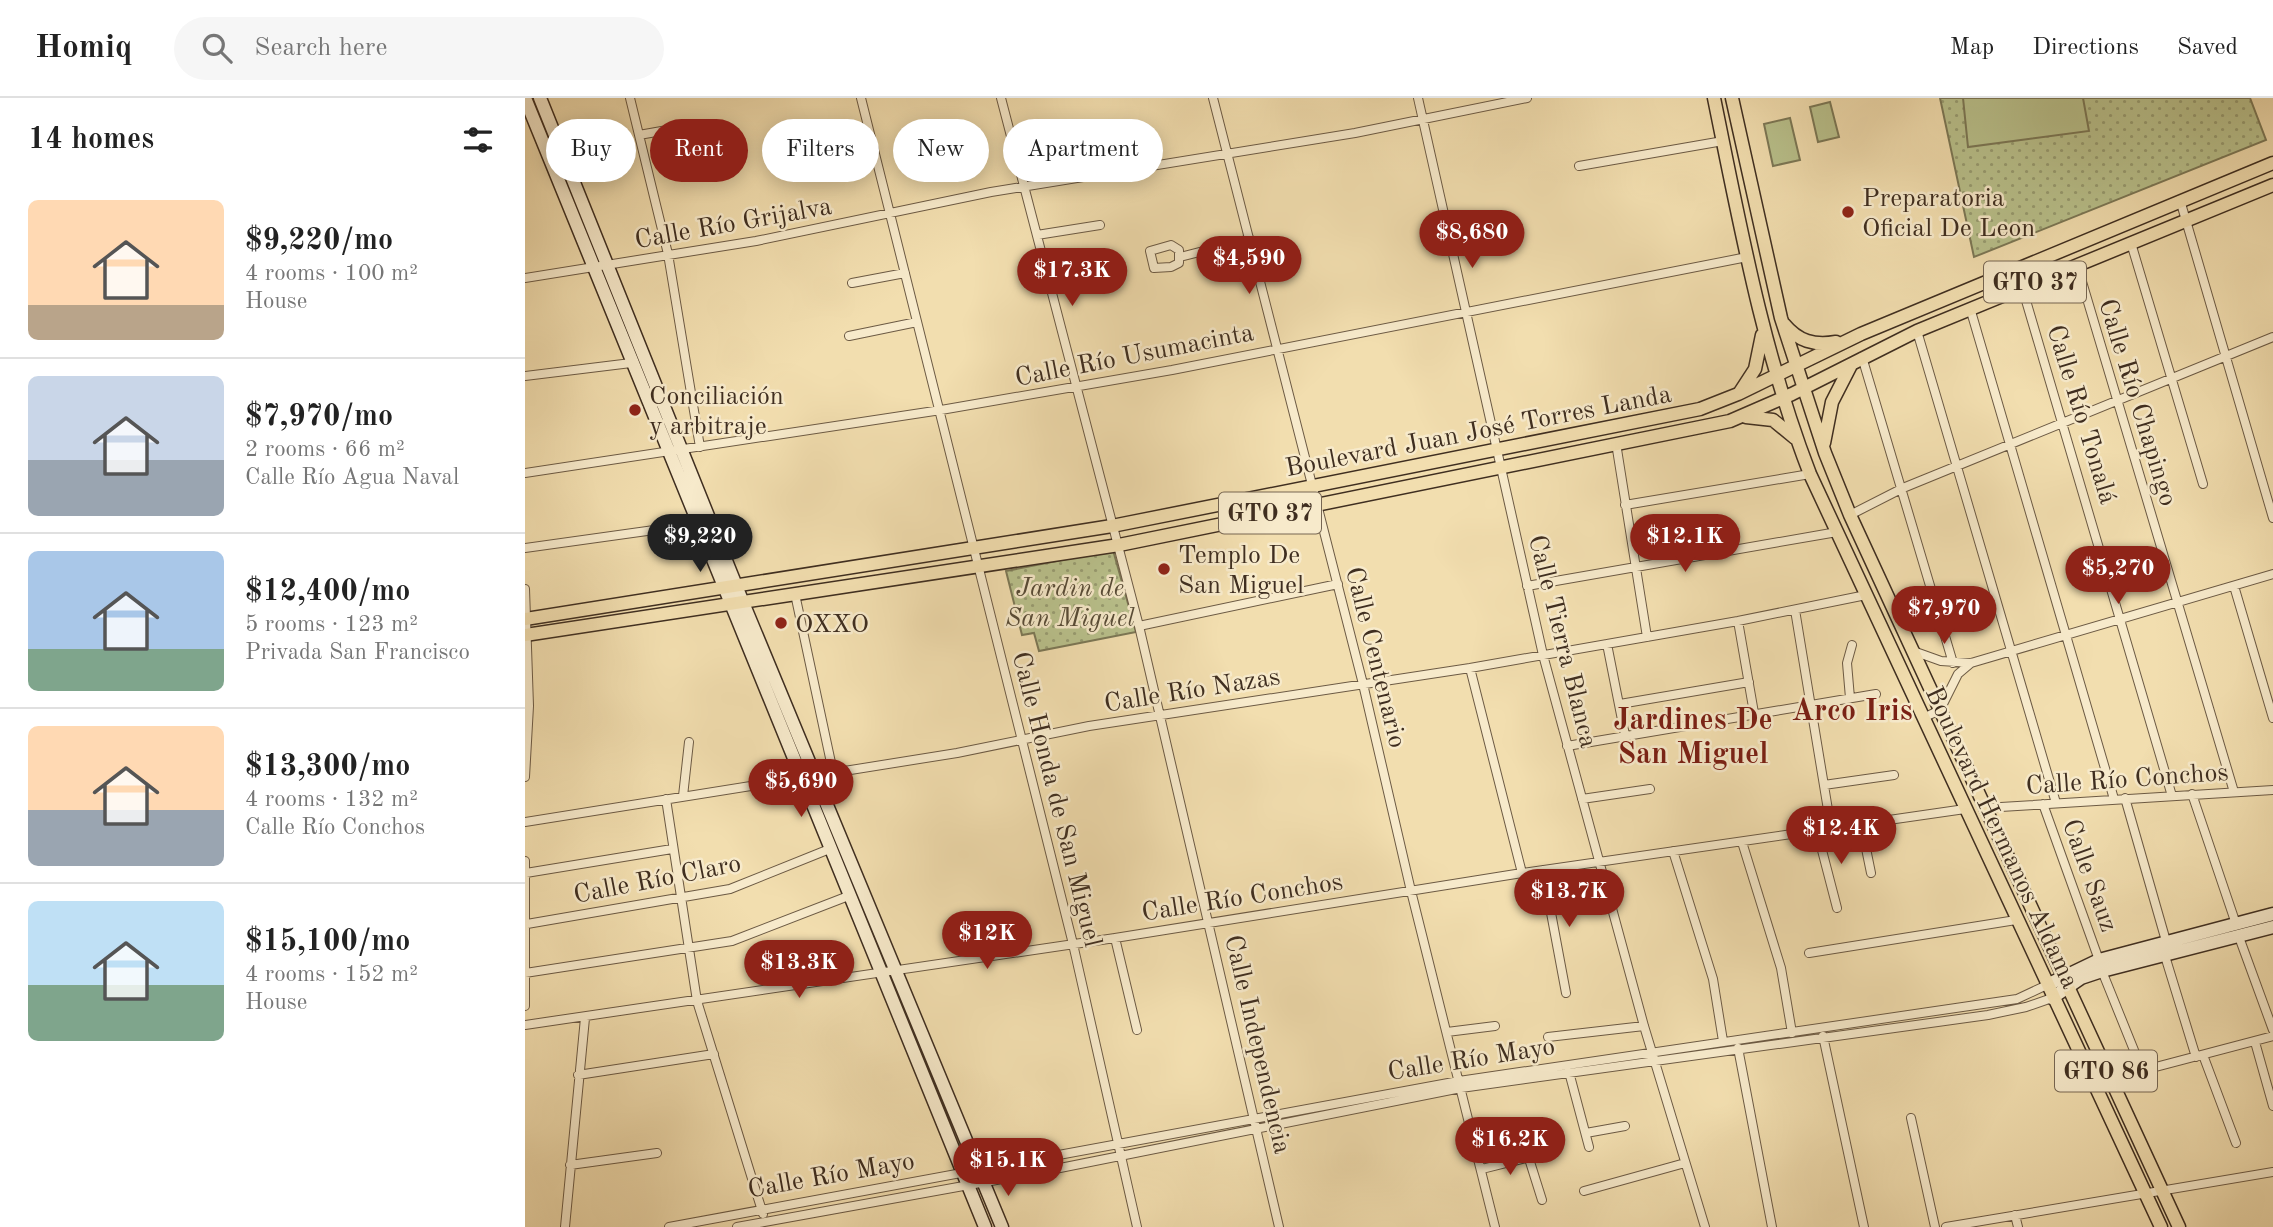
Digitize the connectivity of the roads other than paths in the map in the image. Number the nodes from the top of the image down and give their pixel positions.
1 (525, 98) edge
2 (540, 98) edge
3 (630, 98) edge
4 (861, 98) edge
5 (1001, 98) edge
6 (1213, 98) edge
7 (1418, 98) edge
8 (1527, 98) edge
9 (1714, 98) edge
10 (1732, 98) edge
11 (1423, 118) junction
12 (650, 133) edge
13 (639, 135) junction
14 (1723, 141) junction
15 (1227, 154) junction
16 (2273, 163) edge
17 (1579, 166) dead end
18 (2273, 185) edge
19 (1024, 186) junction
20 (2180, 200) junction
21 (891, 213) junction
22 (2186, 220) junction
23 (1100, 225) dead end
24 (1037, 235) junction
25 (1250, 239) junction
26 (2131, 243) junction
27 (668, 254) junction
28 (1180, 257) dead end
29 (1747, 257) junction
30 (2077, 265) junction
31 (601, 267) junction
32 (905, 273) junction
33 (525, 278) edge
34 (852, 283) dead end
35 (2022, 287) junction
36 (1970, 308) junction
37 (1466, 310) junction
38 (1781, 318) junction
39 (1761, 321) junction
40 (917, 322) junction
41 (1917, 331) junction
42 (849, 336) dead end
43 (2273, 337) edge
44 (1853, 338) junction
45 (1277, 348) junction
46 (2223, 355) junction
47 (1859, 359) junction
48 (631, 363) junction
49 (1796, 366) junction
50 (1777, 375) junction
51 (525, 376) edge
52 (2171, 378) junction
53 (1078, 387) junction
54 (1803, 389) junction
55 (1738, 394) junction
56 (1784, 398) junction
57 (2116, 400) junction
58 (941, 410) junction
59 (1742, 417) junction
60 (2064, 421) junction
61 (1797, 440) junction
62 (1616, 443) junction
63 (2009, 444) junction
64 (700, 447) junction
65 (1498, 448) junction
66 (683, 449) junction
67 (668, 451) junction
68 (1825, 453) junction
69 (1501, 465) junction
70 (1954, 467) junction
71 (525, 472) edge
72 (1810, 474) junction
73 (2203, 484) dead end
74 (1313, 486) junction
75 (1903, 488) junction
76 (1317, 503) junction
77 (1625, 505) junction
78 (1850, 515) junction
79 (2273, 517) edge
80 (697, 524) junction
81 (1112, 526) junction
82 (1837, 532) junction
83 (1119, 545) junction
84 (975, 547) junction
85 (525, 548) edge
86 (979, 566) junction
87 (1636, 567) junction
88 (2273, 574) edge
89 (1338, 584) junction
90 (729, 585) junction
91 (1527, 586) junction
92 (2234, 586) junction
93 (525, 589) edge
94 (795, 594) junction
95 (1866, 595) junction
96 (736, 603) junction
97 (2178, 603) junction
98 (1795, 610) junction
99 (526, 619) edge
100 (2123, 619) junction
101 (1738, 621) junction
102 (1139, 626) junction
103 (526, 635) edge
104 (2066, 635) junction
105 (1647, 637) junction
106 (1607, 644) junction
107 (1852, 645) dead end
108 (1913, 650) junction
109 (2010, 652) junction
110 (1543, 655) junction
111 (1953, 663) junction
112 (1971, 663) junction
113 (1470, 668) junction
114 (1749, 682) junction
115 (1363, 684) junction
116 (1876, 694) dead end
117 (1850, 698) junction
118 (1620, 704) junction
119 (1812, 705) junction
120 (1940, 710) junction
121 (1754, 713) junction
122 (1160, 715) junction
123 (2273, 718) edge
124 (1923, 719) junction
125 (526, 726) edge
126 (1625, 735) junction
127 (1022, 740) junction
128 (689, 742) dead end
129 (1567, 746) junction
130 (833, 772) junction
131 (815, 774) junction
132 (1894, 775) dead end
133 (801, 776) junction
134 (525, 777) edge
135 (1824, 785) junction
136 (1650, 789) dead end
137 (2273, 790) edge
138 (2234, 792) junction
139 (2192, 794) junction
140 (683, 796) junction
141 (2172, 796) junction
142 (2125, 798) junction
143 (666, 799) junction
144 (1582, 799) junction
145 (2114, 799) junction
146 (2056, 803) junction
147 (2043, 804) junction
148 (1984, 808) junction
149 (1965, 809) junction
150 (525, 822) edge
151 (1861, 824) junction
152 (1831, 828) junction
153 (1817, 831) junction
154 (1742, 842) junction
155 (672, 849) junction
156 (832, 849) junction
157 (1673, 851) junction
158 (525, 860) edge
159 (1598, 863) junction
160 (1543, 870) junction
161 (526, 873) edge
162 (1522, 873) junction
163 (1871, 873) dead end
164 (1411, 891) junction
165 (851, 895) junction
166 (680, 900) junction
167 (1837, 908) dead end
168 (2273, 914) edge
169 (2016, 920) junction
170 (1209, 923) junction
171 (527, 924) edge
172 (2273, 927) edge
173 (2238, 930) junction
174 (1115, 938) junction
175 (2166, 941) junction
176 (1073, 944) junction
177 (688, 949) junction
178 (1809, 953) dead end
179 (2165, 956) junction
180 (2101, 966) junction
181 (890, 971) junction
182 (526, 973) edge
183 (2063, 981) junction
184 (2047, 985) junction
185 (1566, 993) dead end
186 (2052, 998) junction
187 (697, 1001) junction
188 (1987, 1004) junction
189 (525, 1006) edge
190 (1988, 1014) junction
191 (585, 1018) junction
192 (525, 1026) edge
193 (1495, 1026) dead end
194 (1644, 1026) junction
195 (1137, 1030) dead end
196 (2273, 1030) edge
197 (1447, 1032) junction
198 (1792, 1033) junction
199 (1823, 1036) junction
200 (2273, 1036) edge
201 (1548, 1037) dead end
202 (1723, 1041) junction
203 (2255, 1042) junction
204 (1738, 1048) junction
205 (714, 1054) junction
206 (1652, 1056) junction
207 (2199, 1056) junction
208 (2143, 1070) junction
209 (1569, 1072) junction
210 (578, 1075) junction
211 (2110, 1079) junction
212 (1460, 1085) junction
213 (2273, 1106) edge
214 (1911, 1118) dead end
215 (1256, 1123) junction
216 (1625, 1126) dead end
217 (1520, 1130) dead end
218 (1586, 1133) junction
219 (2236, 1143) dead end
220 (1117, 1144) junction
221 (1589, 1147) dead end
222 (657, 1153) dead end
223 (1119, 1155) junction
224 (1530, 1157) junction
225 (1028, 1162) junction
226 (1685, 1163) junction
227 (570, 1165) junction
228 (1482, 1169) junction
229 (2273, 1172) edge
230 (1030, 1174) junction
231 (981, 1176) junction
232 (966, 1179) junction
233 (2162, 1190) junction
234 (1584, 1191) dead end
235 (2145, 1192) junction
236 (1542, 1200) dead end
237 (761, 1209) junction
238 (2015, 1215) junction
239 (766, 1224) edge
240 (565, 1227) edge
241 (669, 1227) edge
242 (737, 1227) edge
243 (985, 1227) edge
244 (1002, 1227) edge
245 (1137, 1227) edge
246 (1279, 1227) edge
247 (1495, 1227) edge
248 (1705, 1227) edge
249 (1772, 1227) edge
250 (1864, 1227) edge
251 (1935, 1227) edge
252 (1946, 1227) edge
253 (2018, 1227) edge
254 (2161, 1227) edge
255 (2179, 1227) edge

1 - 31 main road
2 - 31 main road
3 - 13 street
4 - 21 street, Calle Honda de San Miguel
5 - 19 street, Calle Independencia
6 - 15 street, Calle Centenario
7 - 11 street, Calle Tierra Blanca
8 - 11 street, Calle Río Grijalva
9 - 14 main road, Boulevard Hermanos Aldama
10 - 38 main road, Boulevard Hermanos Aldama
11 - 15 street, Calle Río Grijalva
11 - 37 street, Calle Tierra Blanca
12 - 13 street
13 - 27 street
14 - 17 street
14 - 29 main road, Boulevard Hermanos Aldama
15 - 19 street, Calle Río Grijalva
15 - 25 street, Calle Centenario
16 - 20 main road, Boulevard Juan José Torres Landa / GTO 37
18 - 22 main road, Boulevard Juan José Torres Landa / GTO 37
19 - 21 street, Calle Río Grijalva
19 - 24 street, Calle Independencia
20 - 22 street
20 - 44 main road, Boulevard Juan José Torres Landa / GTO 37
21 - 27 street, Calle Río Grijalva
21 - 32 street, Calle Honda de San Miguel
22 - 26 main road, Boulevard Juan José Torres Landa / GTO 37
22 - 46 street
23 - 24 street
24 - 53 street, Calle Independencia
25 - 28 street
25 - 45 street, Calle Centenario
26 - 30 main road, Boulevard Juan José Torres Landa / GTO 37
26 - 52 street
27 - 31 street, Calle Río Grijalva
27 - 64 street
29 - 37 street, Calle Río Usumacinta
29 - 39 main road, Boulevard Hermanos Aldama
30 - 35 main road, Boulevard Juan José Torres Landa / GTO 37
30 - 57 street, Calle Río Chapingo
31 - 33 street, Calle Río Grijalva
31 - 48 main road
31 - 66 main road
32 - 34 street
32 - 40 street, Calle Honda de San Miguel
35 - 36 main road, Boulevard Juan José Torres Landa / GTO 37
35 - 60 street, Calle Río Tonalá
36 - 41 main road, Boulevard Juan José Torres Landa / GTO 37
36 - 63 street
37 - 45 street, Calle Río Usumacinta
37 - 65 street, Calle Tierra Blanca
38 - 44 main road
38 - 49 main road, Boulevard Hermanos Aldama
39 - 50 main road, Boulevard Hermanos Aldama
39 - 55 main road
40 - 42 street
40 - 58 street, Calle Honda de San Miguel
41 - 47 main road, Boulevard Juan José Torres Landa / GTO 37
41 - 70 street
43 - 46 street
44 - 49 main road, Boulevard Juan José Torres Landa / GTO 37
45 - 53 street, Calle Río Usumacinta
45 - 74 street, Calle Centenario
46 - 52 street
46 - 79 street
47 - 54 main road, Boulevard Juan José Torres Landa / GTO 37
47 - 68 main road
47 - 75 street
48 - 51 street
48 - 67 main road
49 - 50 main road, Boulevard Juan José Torres Landa / GTO 37
49 - 54 main road, Boulevard Hermanos Aldama / GTO 86
50 - 55 main road, Boulevard Juan José Torres Landa / GTO 37
50 - 56 main road, Boulevard Hermanos Aldama / GTO 86
52 - 57 street
52 - 73 street
53 - 58 street, Calle Río Usumacinta
53 - 81 street, Calle Independencia
54 - 56 main road, Boulevard Juan José Torres Landa / GTO 37
54 - 68 main road, Boulevard Hermanos Aldama / GTO 86
55 - 65 main road, Boulevard Juan José Torres Landa / GTO 37
56 - 59 main road, Boulevard Juan José Torres Landa / GTO 37
56 - 61 main road, Boulevard Hermanos Aldama / GTO 86
57 - 60 street
57 - 97 street, Calle Río Chapingo
58 - 64 street, Calle Río Usumacinta
58 - 84 street, Calle Honda de San Miguel
59 - 61 main road
59 - 62 main road, Boulevard Juan José Torres Landa / GTO 37
60 - 63 street
60 - 100 street, Calle Río Tonalá
61 - 72 main road, Boulevard Hermanos Aldama / GTO 86
62 - 69 main road, Boulevard Juan José Torres Landa / GTO 37
62 - 77 street
63 - 70 street
63 - 104 street
64 - 66 street, Calle Río Usumacinta
65 - 69 street, Calle Tierra Blanca
65 - 74 main road, Boulevard Juan José Torres Landa / GTO 37
66 - 67 street, Calle Río Usumacinta
66 - 90 main road
67 - 71 street, Calle Río Usumacinta
67 - 80 main road
68 - 78 main road, Boulevard Hermanos Aldama / GTO 86
69 - 76 main road, Boulevard Juan José Torres Landa / GTO 37
69 - 91 street, Calle Tierra Blanca
70 - 75 street
70 - 109 street
72 - 77 street
72 - 82 main road, Boulevard Hermanos Aldama / GTO 86
74 - 76 street, Calle Centenario
74 - 81 main road, Boulevard Juan José Torres Landa / GTO 37
75 - 78 street
75 - 111 street
76 - 83 main road, Boulevard Juan José Torres Landa / GTO 37
76 - 89 street, Calle Centenario
77 - 87 street
78 - 108 main road, Boulevard Hermanos Aldama / GTO 86
80 - 85 street
80 - 90 main road
81 - 83 street, Calle Independencia
81 - 84 main road, Boulevard Juan José Torres Landa / GTO 37
82 - 87 street
82 - 95 main road, Boulevard Hermanos Aldama / GTO 86
83 - 86 main road, Boulevard Juan José Torres Landa / GTO 37
83 - 102 street, Calle Independencia
84 - 86 street, Calle Honda de San Miguel
84 - 90 main road, Boulevard Juan José Torres Landa / GTO 37
86 - 94 main road, Boulevard Juan José Torres Landa / GTO 37
86 - 127 street, Calle Honda de San Miguel
87 - 91 street
87 - 105 street
88 - 92 street
89 - 102 street
89 - 115 street, Calle Centenario
90 - 96 main road
90 - 99 main road, Boulevard Juan José Torres Landa / GTO 37
91 - 110 street, Calle Tierra Blanca
92 - 97 street
92 - 123 street
93 - 99 street
94 - 96 main road, Boulevard Juan José Torres Landa / GTO 37
94 - 130 street
95 - 98 street, Calle Río Nazas
95 - 124 main road, Boulevard Hermanos Aldama / GTO 86
96 - 103 main road, Boulevard Juan José Torres Landa / GTO 37
96 - 131 main road
96 - 133 main road
97 - 100 street
97 - 138 street, Calle Río Chapingo
98 - 101 street, Calle Río Nazas
98 - 119 street
99 - 103 street
100 - 104 street
100 - 141 street, Calle Río Tonalá
101 - 105 street, Calle Río Nazas
101 - 114 street
102 - 122 street, Calle Independencia
103 - 125 street
104 - 109 street
104 - 145 street
105 - 106 street, Calle Río Nazas
106 - 110 street, Calle Río Nazas
106 - 118 street
107 - 117 street
108 - 111 street
108 - 120 main road, Boulevard Hermanos Aldama / GTO 86
109 - 112 street
109 - 146 street
110 - 113 street, Calle Río Nazas
110 - 129 street, Calle Tierra Blanca
111 - 112 street
112 - 120 street
113 - 115 street, Calle Río Nazas
113 - 162 street
114 - 118 street
114 - 121 street
115 - 122 street, Calle Río Nazas
115 - 164 street, Calle Centenario
116 - 117 street
117 - 119 street
118 - 126 street
119 - 121 street
119 - 135 street
120 - 124 street
120 - 148 main road, Boulevard Hermanos Aldama / GTO 86
121 - 126 street
122 - 127 street, Calle Río Nazas
122 - 170 street, Calle Independencia
124 - 149 main road, Boulevard Hermanos Aldama / GTO 86
125 - 134 street
126 - 129 street
127 - 130 street, Calle Río Nazas
127 - 176 street, Calle Honda de San Miguel
128 - 140 street
129 - 144 street, Calle Tierra Blanca
130 - 131 street, Calle Río Nazas
131 - 133 street, Calle Río Nazas
131 - 181 main road
132 - 135 street
133 - 140 street, Calle Río Nazas
133 - 156 main road
135 - 152 street
136 - 144 street
137 - 138 street, Calle Río Conchos
138 - 139 street, Calle Río Conchos
139 - 141 street, Calle Río Conchos
139 - 173 street
140 - 143 street, Calle Río Nazas
141 - 142 street, Calle Río Conchos
142 - 145 street, Calle Río Conchos
142 - 175 street
143 - 150 street, Calle Río Nazas
143 - 155 street
144 - 159 street, Calle Tierra Blanca
145 - 146 street, Calle Río Conchos
146 - 147 street, Calle Río Conchos
147 - 148 street, Calle Río Conchos
147 - 180 street, Calle Sauz
148 - 183 main road, Boulevard Hermanos Aldama / GTO 86
149 - 151 street, Calle Río Conchos
149 - 169 main road, Boulevard Hermanos Aldama / GTO 86
151 - 152 street, Calle Río Conchos
151 - 163 street
152 - 153 street, Calle Río Conchos
153 - 154 street, Calle Río Conchos
153 - 167 street
154 - 157 street, Calle Río Conchos
154 - 198 street
155 - 161 street
155 - 166 street
156 - 165 main road
156 - 166 street, Calle Río Claro
157 - 159 street, Calle Río Conchos
157 - 202 street
158 - 161 street
159 - 160 street, Calle Río Conchos
159 - 194 street, Calle Tierra Blanca
160 - 162 street, Calle Río Conchos
160 - 185 street
161 - 171 street
162 - 164 street, Calle Río Conchos
164 - 170 street, Calle Río Conchos
164 - 197 street, Calle Centenario
165 - 177 street
165 - 181 main road
166 - 171 street, Calle Río Claro
166 - 177 street
168 - 173 main road, Calle Río Mayo
169 - 178 street
169 - 184 main road, Boulevard Hermanos Aldama / GTO 86
170 - 174 street, Calle Río Conchos
170 - 215 street, Calle Independencia
171 - 182 street
172 - 173 main road, Calle Río Mayo
173 - 175 main road, Calle Río Mayo
173 - 179 main road, Calle Río Mayo
173 - 196 street
174 - 176 street, Calle Río Conchos
174 - 195 street
175 - 180 main road, Calle Río Mayo
176 - 181 street, Calle Río Conchos
176 - 220 street, Calle Honda de San Miguel
177 - 182 street
177 - 187 street
179 - 180 main road, Calle Río Mayo
179 - 207 street
180 - 183 main road, Calle Río Mayo
180 - 208 street, Calle Sauz
181 - 187 street, Calle Río Conchos
181 - 231 main road
181 - 232 main road
182 - 189 street
183 - 184 main road, Calle Río Mayo
183 - 186 main road, Calle Río Mayo
183 - 211 main road, Boulevard Hermanos Aldama / GTO 86
184 - 186 main road, Boulevard Hermanos Aldama / GTO 86
184 - 188 street, Calle Río Mayo
186 - 190 street, Calle Río Mayo
186 - 235 main road, Boulevard Hermanos Aldama / GTO 86
187 - 191 street, Calle Río Conchos
187 - 205 street
188 - 190 street
188 - 198 street, Calle Río Mayo
190 - 199 street, Calle Río Mayo
191 - 192 street, Calle Río Conchos
191 - 210 street
193 - 197 street
194 - 201 street
194 - 206 street, Calle Tierra Blanca
197 - 212 street, Calle Centenario
198 - 202 street, Calle Río Mayo
199 - 204 street, Calle Río Mayo
199 - 250 street
200 - 203 street
202 - 206 street, Calle Río Mayo
203 - 207 street
203 - 213 street
204 - 206 street, Calle Río Mayo
204 - 249 street
205 - 210 street
205 - 237 street
206 - 209 street, Calle Río Mayo
206 - 212 street, Calle Río Mayo
206 - 226 street, Calle Tierra Blanca
207 - 208 street
207 - 219 street
208 - 211 street
209 - 212 street, Calle Río Mayo
209 - 218 street
210 - 227 street
211 - 233 main road, Boulevard Hermanos Aldama / GTO 86
212 - 215 street, Calle Río Mayo
212 - 228 street, Calle Centenario
214 - 251 street
215 - 220 street, Calle Río Mayo
215 - 223 street, Calle Río Mayo
215 - 246 street, Calle Independencia
216 - 218 street
217 - 224 street
218 - 221 street
220 - 223 street, Calle Honda de San Miguel
220 - 225 street, Calle Río Mayo
222 - 227 street
223 - 230 street, Calle Río Mayo
223 - 245 street, Calle Honda de San Miguel
224 - 228 street
224 - 236 street
225 - 230 street
225 - 231 street, Calle Río Mayo
226 - 234 street
226 - 248 street, Calle Tierra Blanca
227 - 240 street
228 - 247 street, Calle Centenario
229 - 233 street
230 - 231 street, Calle Río Mayo
231 - 232 street, Calle Río Mayo
231 - 244 main road
232 - 237 street, Calle Río Mayo
232 - 239 street, Calle Río Mayo
232 - 243 main road
233 - 235 street
233 - 255 main road, Boulevard Hermanos Aldama / GTO 86
235 - 238 street
235 - 254 main road, Boulevard Hermanos Aldama / GTO 86
237 - 239 street
237 - 241 street, Calle Río Mayo
238 - 252 street
238 - 253 street
239 - 242 street, Calle Río Mayo

